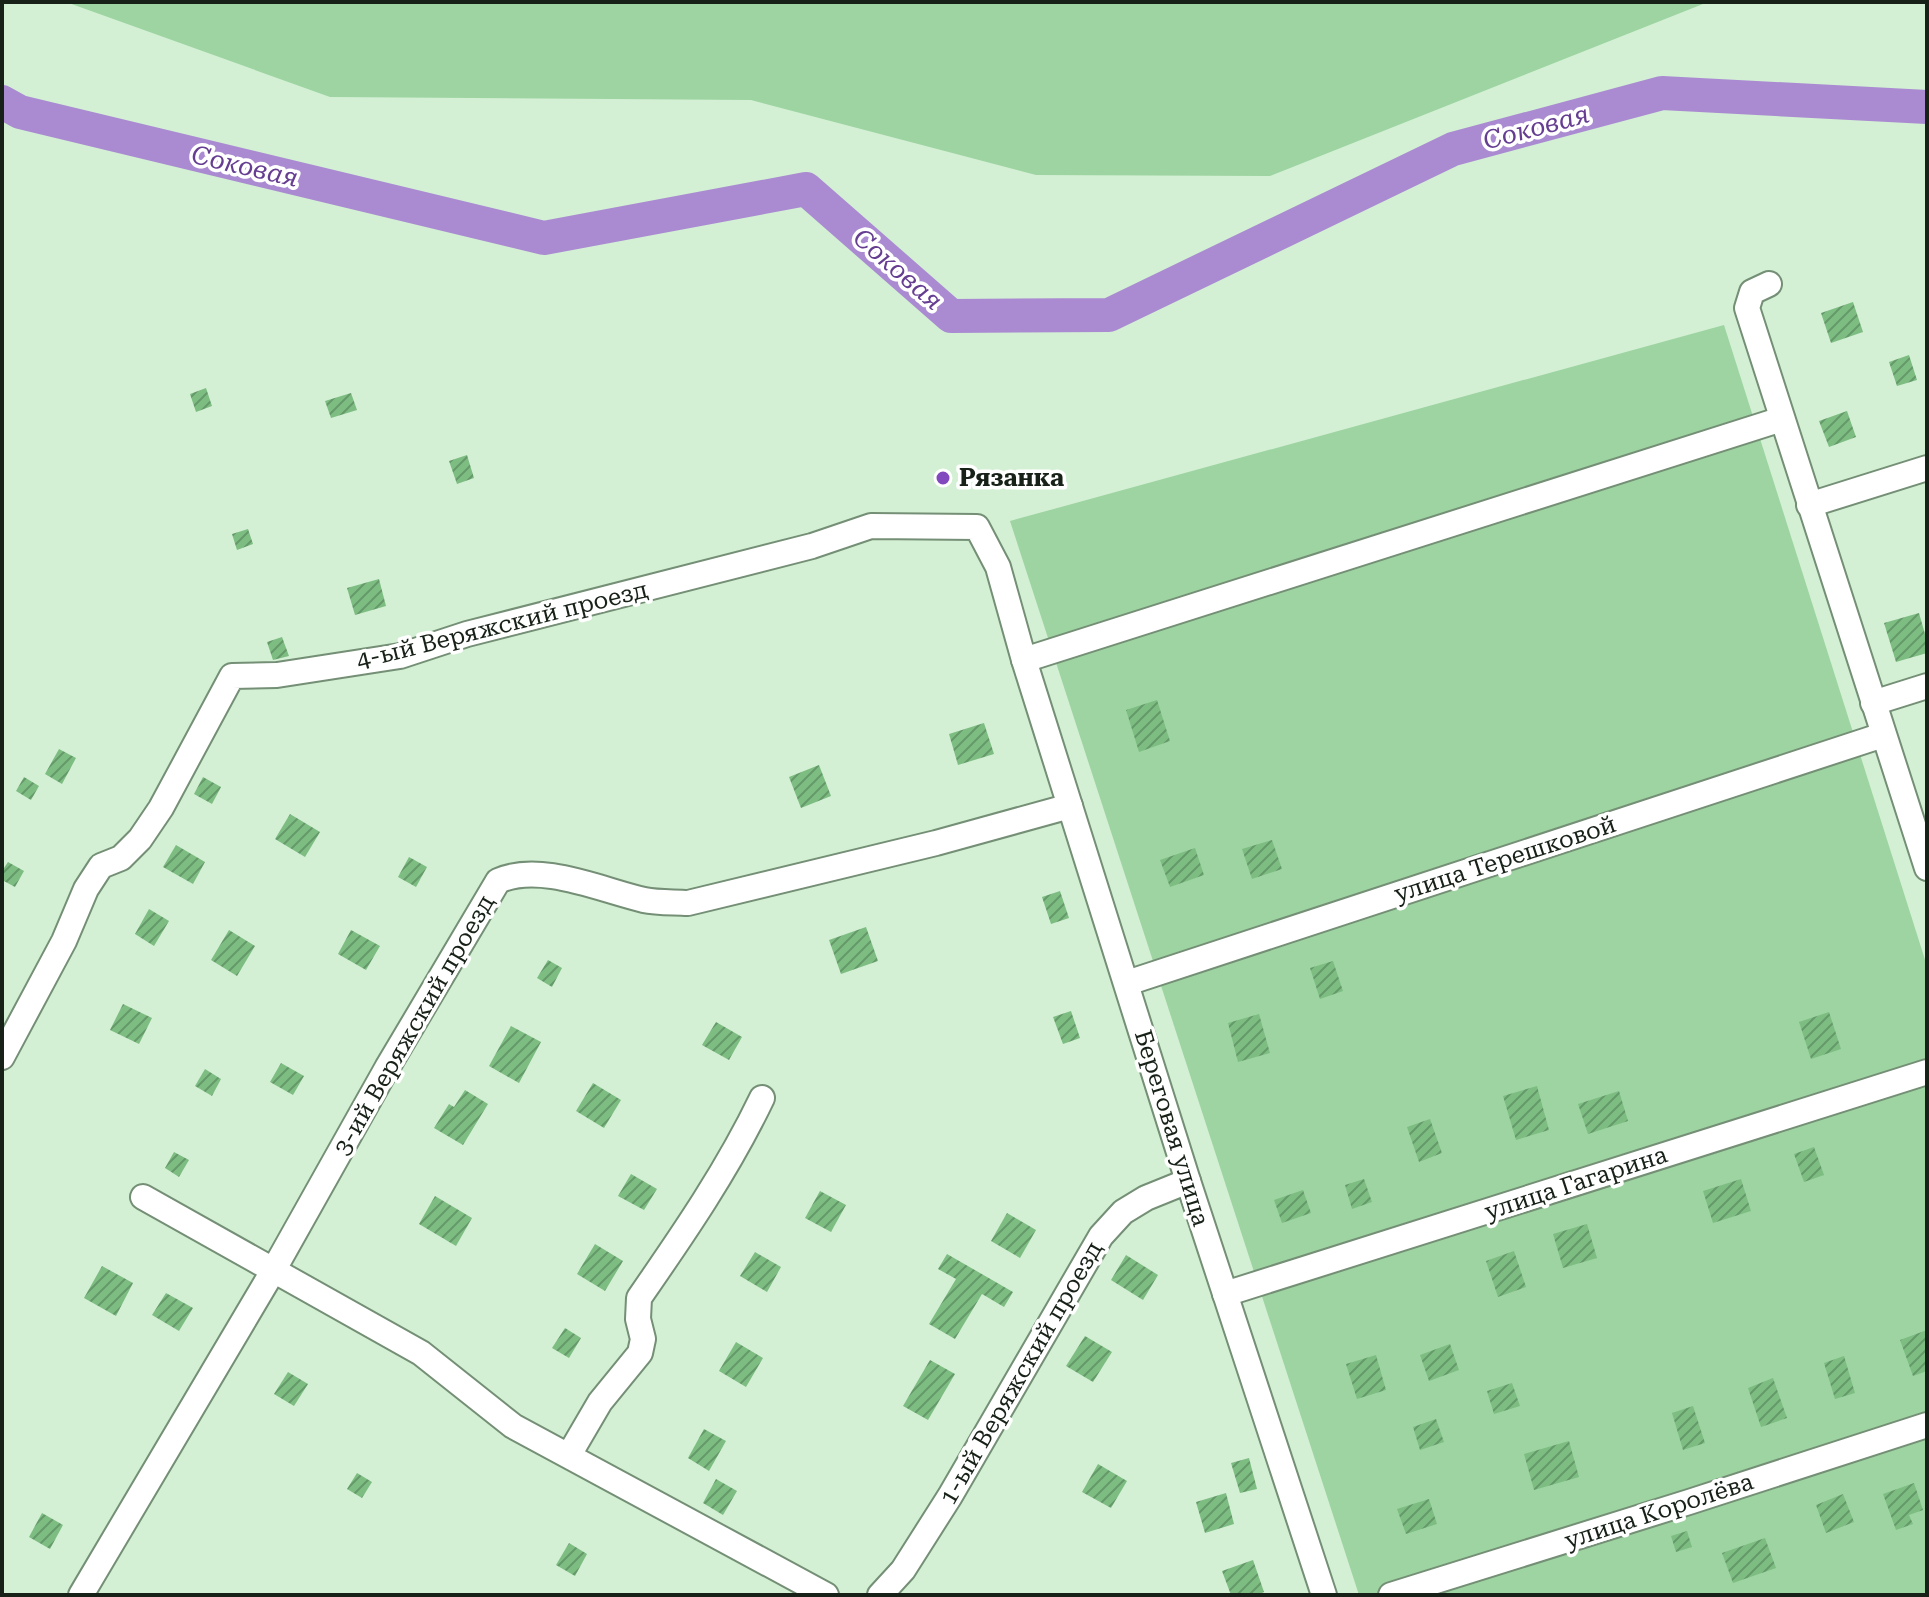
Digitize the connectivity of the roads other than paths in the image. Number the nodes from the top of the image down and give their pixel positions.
1 (1769, 284) dead end
2 (1782, 419) junction
3 (1927, 468) edge
4 (1809, 505) junction
5 (1024, 660) junction
6 (1927, 686) edge
7 (1873, 703) junction
8 (1883, 735) junction
9 (1070, 806) junction
10 (1927, 868) edge
11 (1127, 983) junction
12 (2, 1057) edge
13 (1927, 1072) edge
14 (762, 1098) dead end
15 (1188, 1181) junction
16 (143, 1197) dead end
17 (273, 1271) junction
18 (1225, 1294) junction
19 (1927, 1425) edge
20 (569, 1455) junction
21 (81, 1595) edge
22 (826, 1595) edge
23 (880, 1595) edge
24 (1324, 1595) edge
25 (1391, 1595) edge

1 - 2 street
2 - 4 street
2 - 5 street
3 - 4 street
4 - 7 street
5 - 9 street, Береговая улица
5 - 12 street, 4-ый Веряжский проезд
6 - 7 street
7 - 8 street
8 - 10 street
8 - 11 street, улица Терешковой
9 - 11 street, Береговая улица
9 - 17 street, 3-ий Веряжский проезд
11 - 15 street, Береговая улица
13 - 18 street, улица Гагарина
14 - 20 street
15 - 18 street, Береговая улица
15 - 23 street, 1-ый Веряжский проезд
16 - 17 street
17 - 20 street
17 - 21 street, 3-ий Веряжский проезд
18 - 24 street, Береговая улица
19 - 25 street, улица Королёва
20 - 22 street

